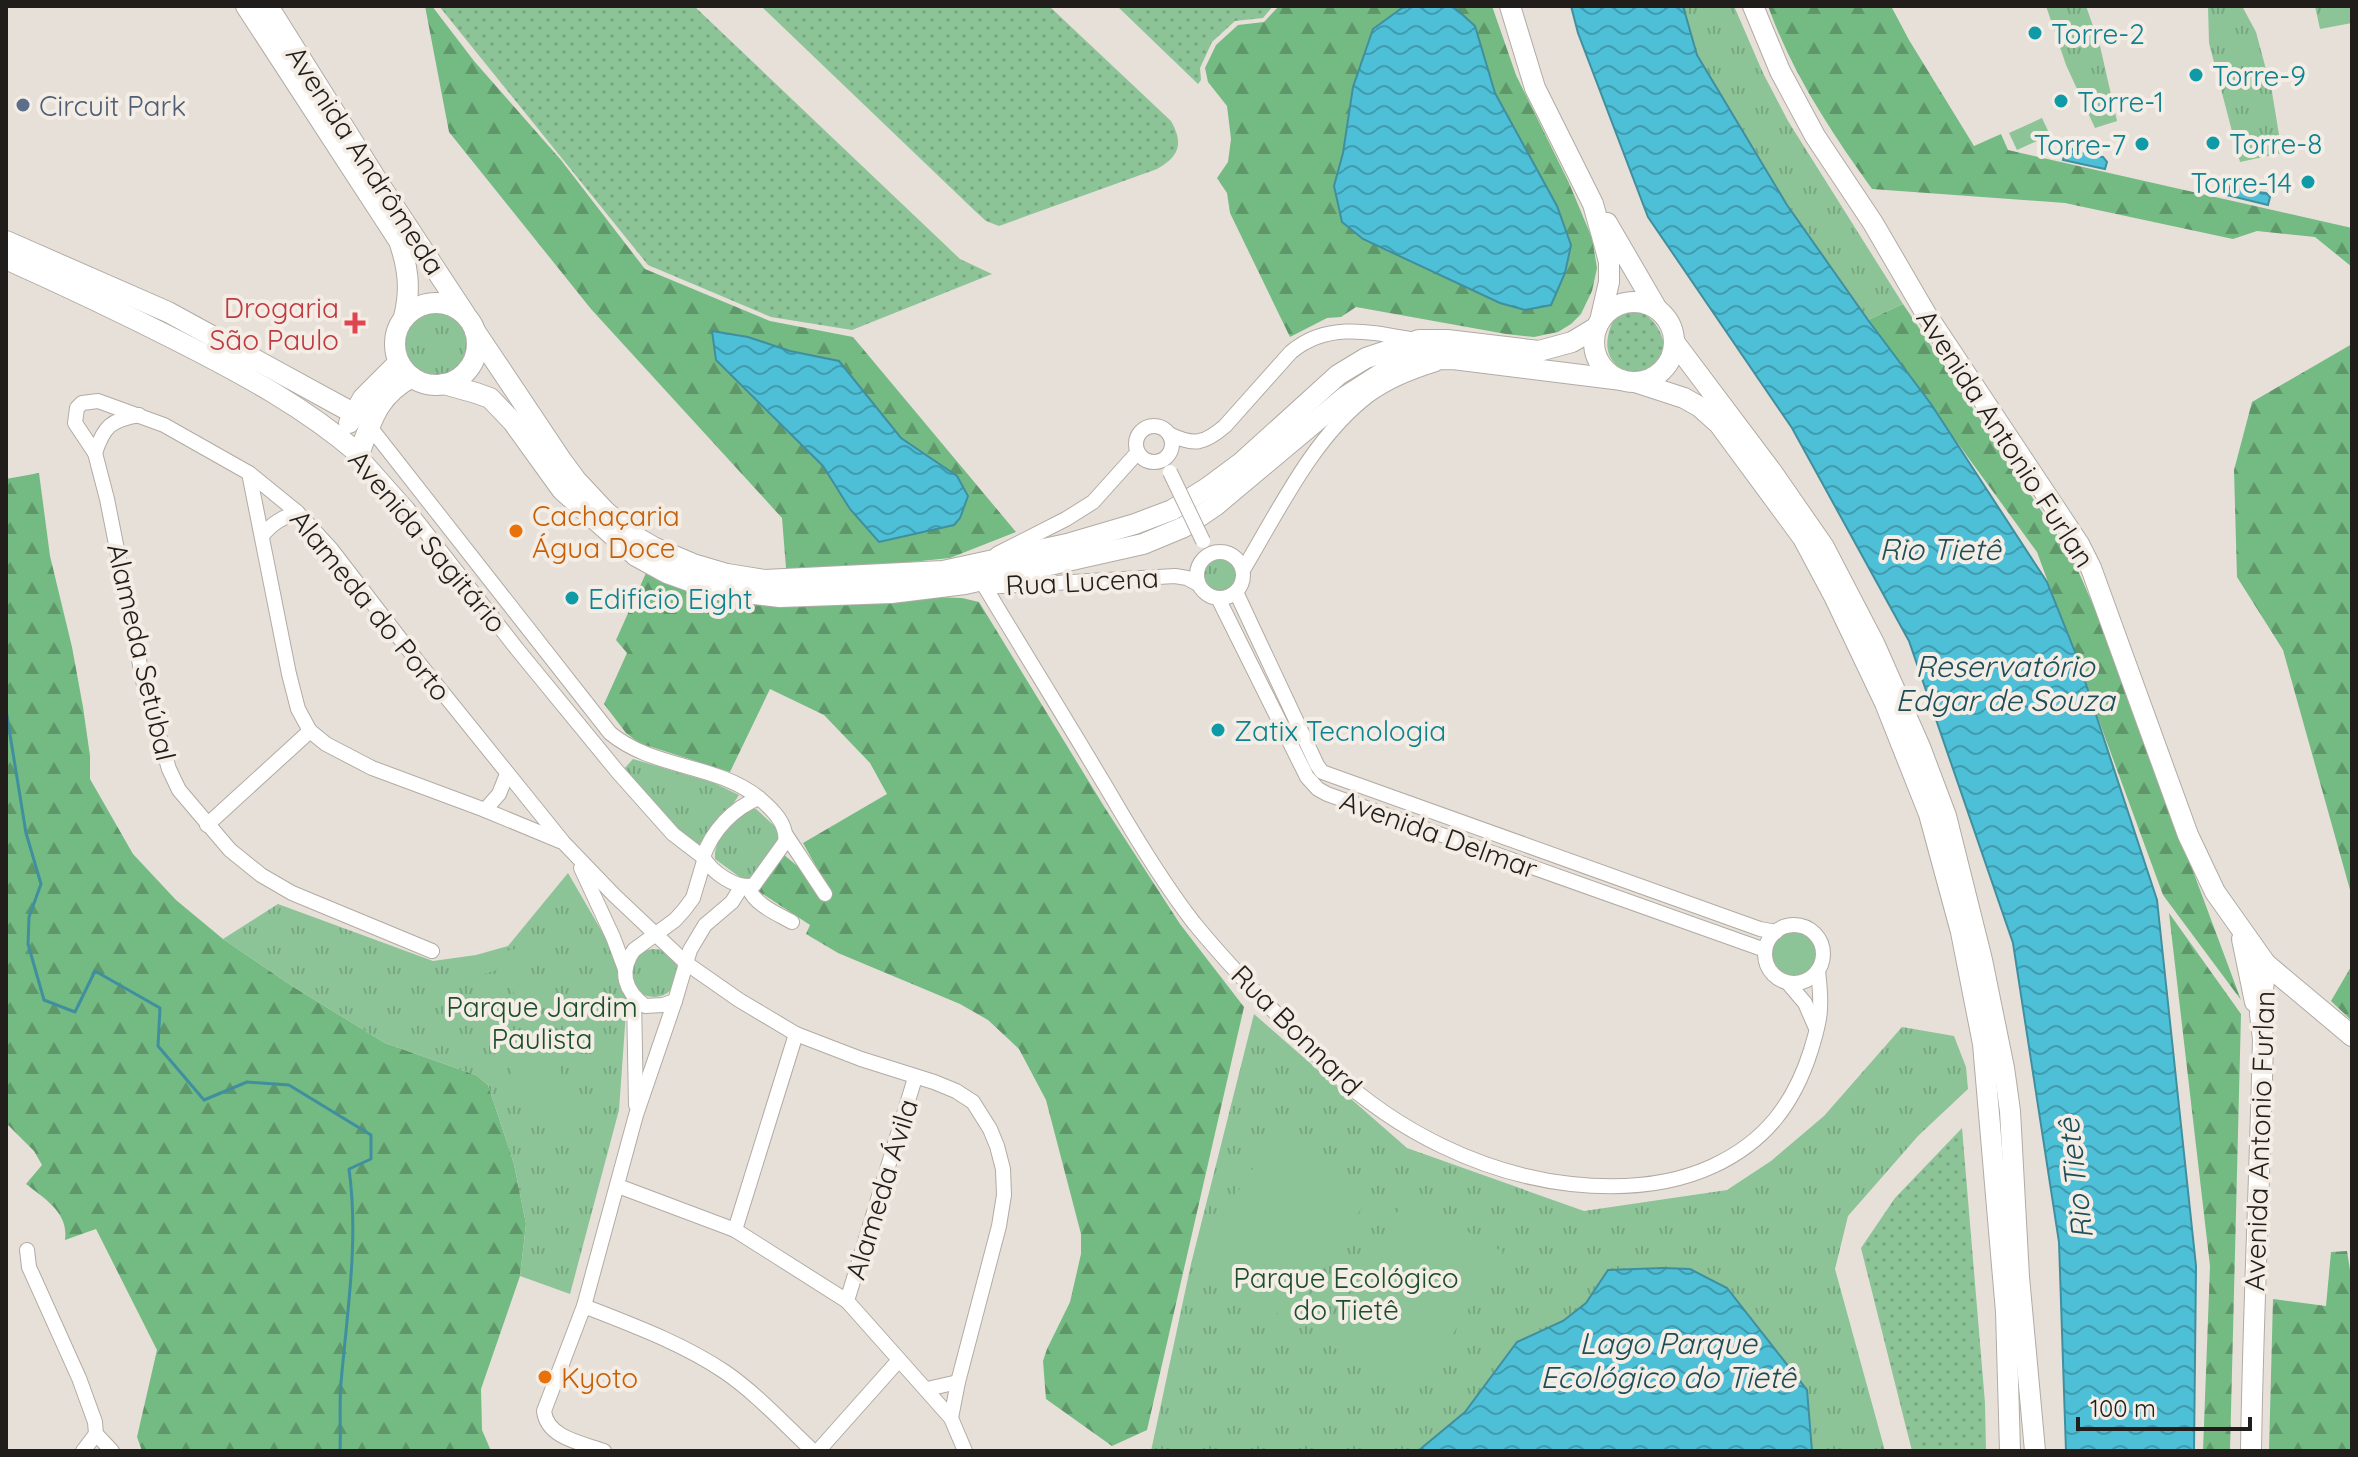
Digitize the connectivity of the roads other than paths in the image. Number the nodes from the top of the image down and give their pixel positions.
1 (246, 6) edge
2 (268, 6) edge
3 (1510, 6) edge
4 (1753, 6) edge
5 (1593, 204) junction
6 (6, 241) edge
7 (6, 259) edge
8 (1657, 309) junction
9 (404, 317) junction
10 (470, 323) junction
11 (1598, 324) junction
12 (1419, 340) junction
13 (1675, 343) junction
14 (1453, 359) junction
15 (405, 369) junction
16 (1628, 381) junction
17 (444, 384) junction
18 (77, 408) joint
19 (353, 413) junction
20 (139, 415) junction
21 (370, 427) junction
22 (1169, 434) junction
23 (343, 440) junction
24 (95, 453) junction
25 (1137, 453) junction
26 (359, 454) junction
27 (1168, 465) junction
28 (249, 473) junction
29 (297, 512) junction
30 (262, 536) junction
31 (1207, 547) junction
32 (978, 563) junction
33 (1243, 570) junction
34 (1198, 584) junction
35 (975, 585) junction
36 (1236, 592) junction
37 (1218, 598) junction
38 (310, 731) junction
39 (507, 774) junction
40 (759, 798) junction
41 (485, 810) junction
42 (207, 825) junction
43 (786, 835) junction
44 (563, 842) junction
45 (576, 856) junction
46 (703, 859) junction
47 (745, 887) junction
48 (825, 894) dead end
49 (693, 898) junction
50 (718, 913) junction
51 (792, 922) dead end
52 (2238, 928) junction
53 (1776, 932) junction
54 (655, 935) junction
55 (1765, 950) junction
56 (432, 951) dead end
57 (686, 963) junction
58 (2266, 964) junction
59 (1818, 970) junction
60 (626, 971) junction
61 (1788, 983) junction
62 (2297, 990) junction
63 (634, 997) junction
64 (675, 1001) junction
65 (2260, 1014) junction
66 (1817, 1030) junction
67 (796, 1034) junction
68 (2352, 1036) edge
69 (2263, 1039) junction
70 (635, 1064) junction
71 (653, 1067) junction
72 (915, 1078) junction
73 (636, 1115) junction
74 (618, 1186) junction
75 (735, 1230) junction
76 (27, 1250) dead end
77 (847, 1301) junction
78 (584, 1306) junction
79 (899, 1360) junction
80 (958, 1382) junction
81 (927, 1389) junction
82 (951, 1418) junction
83 (96, 1434) junction
84 (83, 1451) edge
85 (112, 1451) edge
86 (604, 1451) edge
87 (816, 1451) edge
88 (965, 1451) edge
89 (2010, 1451) edge
90 (2035, 1451) edge
91 (2251, 1451) edge

1 - 9 main road, Avenida Andrômeda
2 - 10 main road, Avenida Andrômeda
3 - 5 main road
4 - 52 main road, Avenida Antonio Furlan
5 - 8 main road
5 - 11 main road
6 - 19 main road, Avenida Sagitário
7 - 23 main road, Avenida Sagitário
8 - 11 main road
8 - 13 main road
9 - 10 main road
9 - 15 main road
10 - 17 main road
10 - 32 main road, Avenida Andrômeda
11 - 12 main road, Avenida Andrômeda
11 - 16 main road
12 - 22 street
12 - 32 main road, Avenida Andrômeda
13 - 16 main road
13 - 90 main road
14 - 16 main road
14 - 33 street
14 - 35 main road
15 - 17 main road
15 - 19 main road
15 - 21 main road
16 - 89 main road
17 - 35 main road
18 - 20 street, Alameda do Porto
18 - 24 street, Alameda Setúbal
19 - 23 main road
20 - 24 street
20 - 28 street, Alameda do Porto
21 - 26 main road
21 - 40 street, Avenida Sagitário
22 - 25 street
22 - 27 street
23 - 26 main road, Avenida Sagitário
24 - 42 street, Alameda Setúbal
25 - 27 street
25 - 32 street
26 - 46 street, Avenida Sagitário
27 - 31 street, bridge
28 - 29 street, Alameda do Porto
28 - 30 street
29 - 30 street
29 - 39 street, Alameda do Porto
30 - 38 street
31 - 33 street
31 - 34 street
33 - 36 street
34 - 35 street, Rua Lucena
34 - 37 street
35 - 66 street, Rua Bonnard
36 - 37 street
36 - 53 street, Avenida Delmar
37 - 55 street, Avenida Delmar
38 - 41 street
38 - 42 street
39 - 41 street
39 - 44 street, Alameda do Porto
40 - 43 street
40 - 46 street
41 - 44 street
42 - 56 street, Alameda Setúbal
43 - 47 street
43 - 48 street
44 - 45 street, Alameda do Porto
45 - 54 street, Alameda do Porto
45 - 60 street, Alameda do Porto
46 - 47 street
46 - 49 street
47 - 50 street
47 - 51 street
49 - 50 street
49 - 54 street
50 - 57 street
52 - 58 main road, Avenida Antonio Furlan
52 - 69 main road
53 - 55 street
53 - 59 street
54 - 57 street
54 - 60 street
55 - 61 street
57 - 64 street
57 - 67 street
58 - 62 main road
58 - 65 main road, Avenida Antonio Furlan
59 - 61 street
59 - 66 street, Rua Bonnard
60 - 63 street
61 - 66 street
62 - 65 main road
62 - 68 main road
63 - 64 street
63 - 70 street
64 - 71 street
65 - 69 main road, Avenida Antonio Furlan
67 - 72 street
67 - 75 street
69 - 91 main road, Avenida Antonio Furlan
70 - 71 street
70 - 73 street
71 - 73 street
72 - 77 street, Alameda Ávila
72 - 80 street
73 - 74 street
74 - 75 street
74 - 78 street
75 - 77 street
76 - 83 street
77 - 79 street
78 - 86 street
78 - 87 street
79 - 81 street
79 - 87 street
80 - 81 street
80 - 82 street
81 - 82 street
82 - 88 street
83 - 84 street
83 - 85 street

